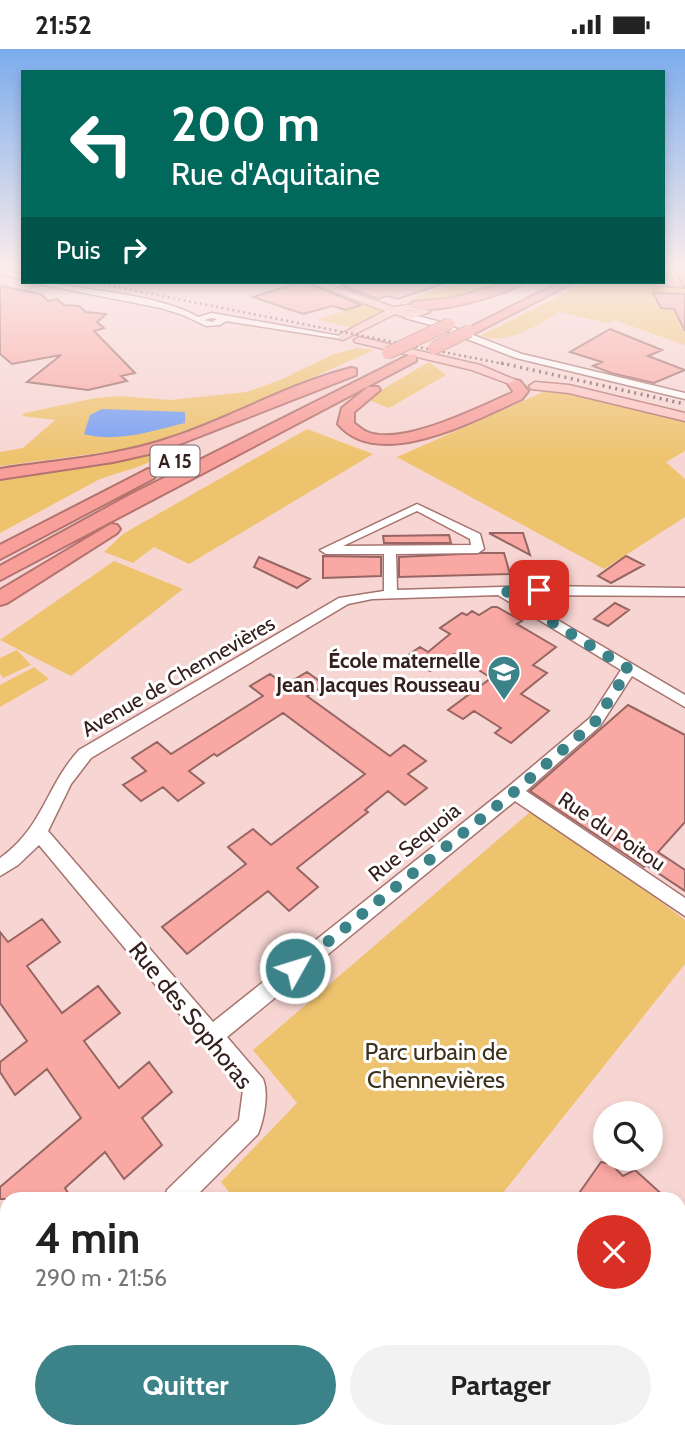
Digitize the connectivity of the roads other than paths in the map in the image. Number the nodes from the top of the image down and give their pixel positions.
1 (287, 331) edge
2 (355, 331) edge
3 (364, 331) edge
4 (435, 331) edge
5 (454, 331) edge
6 (469, 331) edge
7 (338, 339) junction
8 (356, 342) junction
9 (421, 357) junction
10 (374, 360) junction
11 (526, 379) junction
12 (685, 396) edge
13 (685, 417) edge
14 (218, 456) junction
15 (0, 473) edge
16 (390, 550) junction
17 (0, 552) edge
18 (0, 574) edge
19 (502, 592) junction
20 (685, 592) edge
21 (391, 594) junction
22 (0, 599) edge
23 (344, 601) joint
24 (629, 669) junction
25 (685, 702) edge
26 (514, 792) junction
27 (39, 832) junction
28 (0, 868) edge
29 (685, 908) edge
30 (212, 1036) junction
31 (183, 1192) edge

1 - 7 street
2 - 7 main road
3 - 8 main road
4 - 10 highway, A 15, bridge
5 - 12 street
6 - 9 highway, A 15, bridge
7 - 8 main road
8 - 10 main road
9 - 11 highway
9 - 14 highway, A 15
10 - 11 main road
10 - 15 highway
10 - 17 highway, A 15
11 - 13 main road
14 - 18 highway, A 15
14 - 22 highway
16 - 16 street
16 - 21 street
19 - 20 street
19 - 21 street
19 - 24 street
21 - 23 street
23 - 27 street, Avenue de Chennevières
24 - 25 street
24 - 26 street, Rue Sequoia
26 - 29 street, Rue du Poitou
26 - 30 street, Rue Sequoia
27 - 28 street, Avenue de Chennevières
27 - 30 street, Rue des Sophoras
30 - 31 street, Rue des Sophoras

